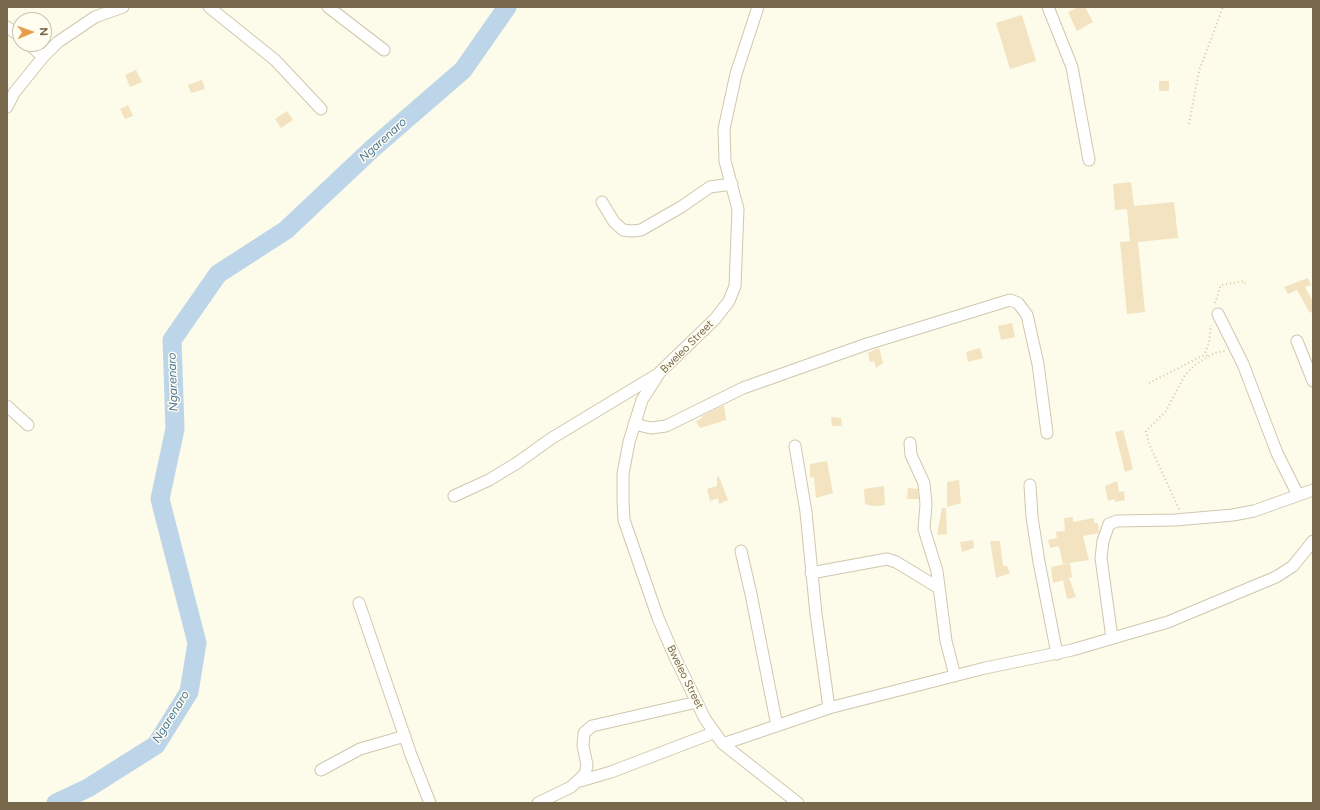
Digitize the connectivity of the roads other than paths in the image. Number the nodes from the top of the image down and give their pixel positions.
1 (123, 7) edge
2 (209, 7) edge
3 (328, 7) edge
4 (758, 7) edge
5 (1048, 7) edge
6 (384, 50) dead end
7 (38, 52) edge
8 (43, 57) junction
9 (7, 107) edge
10 (321, 109) dead end
11 (1089, 160) dead end
12 (732, 184) junction
13 (602, 202) dead end
14 (1218, 314) dead end
15 (1297, 341) dead end
16 (660, 372) junction
17 (1313, 381) edge
18 (7, 406) edge
19 (634, 424) junction
20 (28, 425) dead end
21 (1047, 433) dead end
22 (910, 443) dead end
23 (795, 446) dead end
24 (1030, 485) dead end
25 (1313, 490) edge
26 (1298, 495) junction
27 (454, 496) dead end
28 (1313, 541) edge
29 (741, 551) dead end
30 (811, 573) junction
31 (939, 588) junction
32 (359, 604) dead end
33 (1112, 638) junction
34 (1057, 654) junction
35 (955, 676) junction
36 (697, 702) junction
37 (829, 708) junction
38 (776, 726) junction
39 (713, 732) junction
40 (405, 736) junction
41 (723, 744) junction
42 (321, 770) dead end
43 (580, 781) junction
44 (430, 803) edge
45 (538, 803) edge
46 (798, 803) edge

1 - 8 street
2 - 10 street
3 - 6 street
4 - 12 street, Bweleo Street
5 - 11 street
7 - 8 street
8 - 9 street
12 - 13 street
12 - 16 street, Bweleo Street
14 - 26 street
15 - 17 street
16 - 19 street, Bweleo Street
16 - 27 street
18 - 20 street
19 - 21 street
19 - 36 street, Bweleo Street
22 - 31 street
23 - 30 street
24 - 34 street
25 - 26 street
26 - 33 street
28 - 33 street
29 - 38 street
30 - 31 street
30 - 37 street
31 - 35 street
32 - 40 street
33 - 34 street
34 - 35 street
35 - 37 street
36 - 39 street, Bweleo Street
36 - 43 street
37 - 38 street
38 - 41 street
39 - 41 street, Bweleo Street
39 - 43 street
40 - 42 street
40 - 44 street
41 - 46 street, Bweleo Street
43 - 45 street

